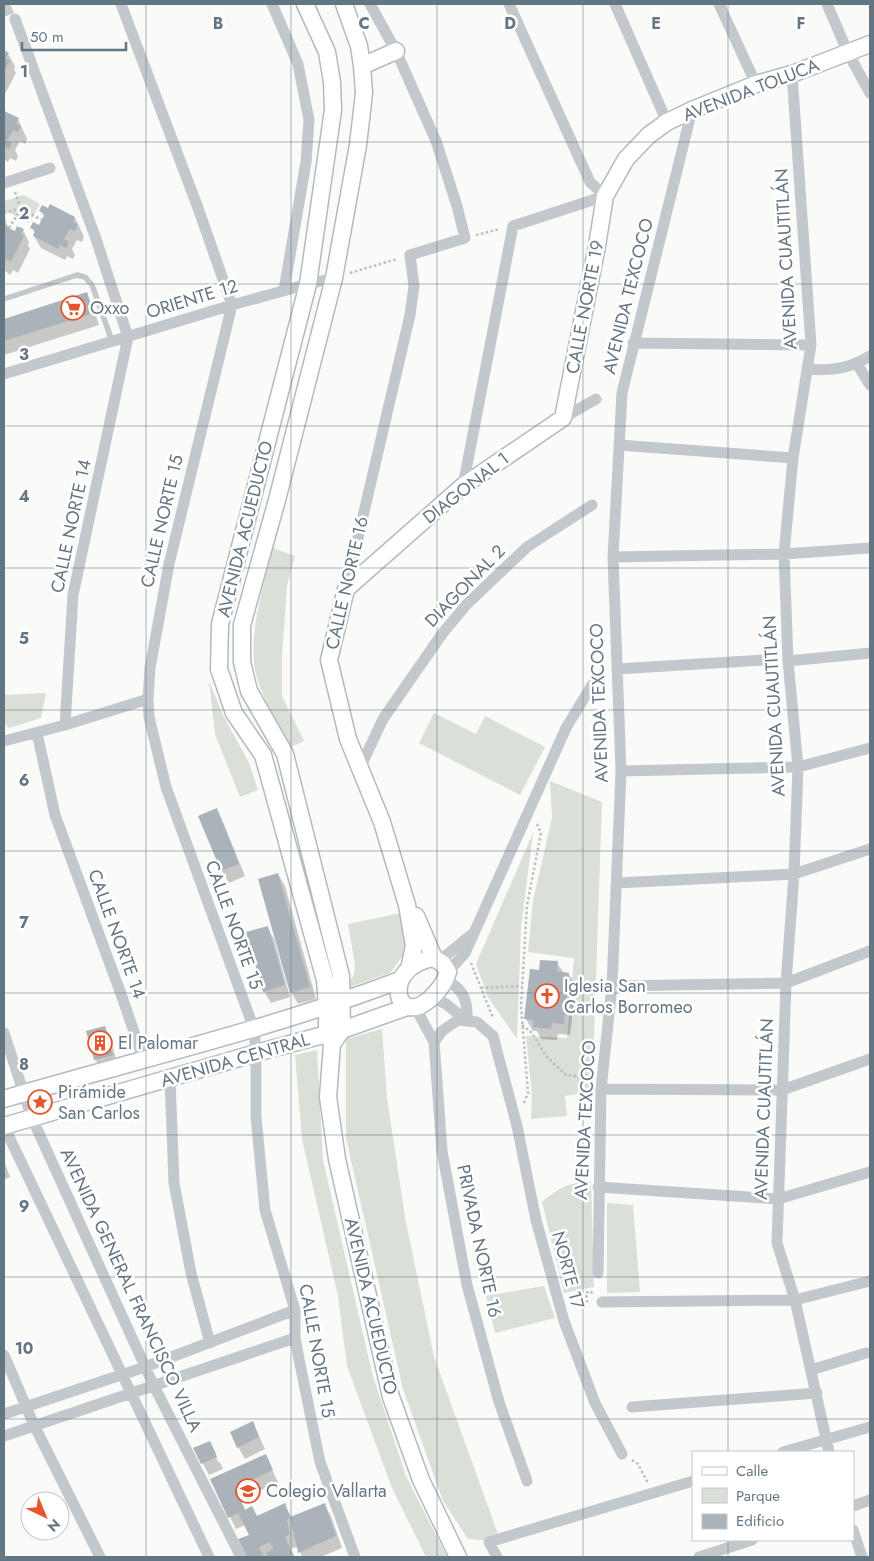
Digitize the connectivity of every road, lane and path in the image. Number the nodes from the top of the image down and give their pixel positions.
1 (121, 4) edge
2 (272, 4) edge
3 (305, 4) edge
4 (344, 4) edge
5 (370, 4) edge
6 (509, 4) edge
7 (615, 4) edge
8 (719, 4) edge
9 (827, 4) edge
10 (15, 19) dead end
11 (870, 44) edge
12 (396, 51) junction
13 (848, 53) junction
14 (362, 66) junction
15 (792, 74) junction
16 (756, 84) junction
17 (870, 93) edge
18 (692, 110) junction
19 (667, 122) junction
20 (50, 168) dead end
21 (8, 182) edge
22 (605, 196) junction
23 (21, 208) junction
24 (4, 213) edge
25 (42, 220) dead end
26 (513, 226) junction
27 (9, 228) dead end
28 (465, 238) junction
29 (410, 255) junction
30 (334, 278) junction
31 (308, 284) junction
32 (284, 290) junction
33 (4, 299) edge
34 (232, 305) junction
35 (128, 337) junction
36 (112, 341) junction
37 (633, 343) junction
38 (811, 345) junction
39 (870, 356) edge
40 (858, 364) junction
41 (807, 370) junction
42 (4, 374) edge
43 (870, 385) edge
44 (596, 399) dead end
45 (563, 418) junction
46 (619, 446) junction
47 (793, 458) junction
48 (462, 486) junction
49 (592, 505) dead end
50 (870, 548) edge
51 (784, 554) junction
52 (613, 557) junction
53 (346, 589) junction
54 (870, 653) edge
55 (764, 660) dead end
56 (788, 661) junction
57 (617, 669) junction
58 (592, 685) dead end
59 (148, 699) junction
60 (65, 725) junction
61 (37, 733) junction
62 (4, 741) edge
63 (870, 748) edge
64 (798, 767) junction
65 (360, 768) junction
66 (621, 771) junction
67 (529, 810) junction
68 (870, 849) edge
69 (794, 874) junction
70 (617, 883) junction
71 (407, 905) junction
72 (473, 934) junction
73 (870, 951) edge
74 (465, 953) junction
75 (442, 968) junction
76 (405, 975) junction
77 (786, 983) junction
78 (522, 986) junction
79 (612, 986) junction
80 (481, 988) junction
81 (432, 997) junction
82 (334, 1005) junction
83 (411, 1007) junction
84 (467, 1021) junction
85 (522, 1025) junction
86 (254, 1029) junction
87 (4, 1032) edge
88 (333, 1036) junction
89 (493, 1036) junction
90 (431, 1037) junction
91 (256, 1053) junction
92 (870, 1059) edge
93 (144, 1060) junction
94 (170, 1078) junction
95 (601, 1089) junction
96 (782, 1090) junction
97 (24, 1093) junction
98 (4, 1099) edge
99 (32, 1118) junction
100 (4, 1126) edge
101 (517, 1126) junction
102 (870, 1172) edge
103 (598, 1187) junction
104 (778, 1199) junction
105 (598, 1273) dead end
106 (870, 1281) edge
107 (795, 1300) junction
108 (602, 1302) joint
109 (560, 1305) junction
110 (295, 1310) junction
111 (295, 1338) junction
112 (210, 1343) junction
113 (866, 1354) dead end
114 (4, 1355) edge
115 (145, 1367) junction
116 (811, 1370) junction
117 (122, 1374) junction
118 (153, 1384) junction
119 (130, 1393) junction
120 (817, 1393) junction
121 (26, 1407) junction
122 (632, 1407) dead end
123 (4, 1414) edge
124 (34, 1425) junction
125 (870, 1427) edge
126 (4, 1436) edge
127 (827, 1439) junction
128 (786, 1451) edge
129 (829, 1451) edge
130 (622, 1454) joint
131 (692, 1480) edge
132 (527, 1481) dead end
133 (653, 1493) junction
134 (870, 1500) edge
135 (854, 1506) edge
136 (854, 1533) edge
137 (749, 1541) edge
138 (100, 1557) edge
139 (209, 1557) edge
140 (241, 1557) edge
141 (355, 1557) edge
142 (458, 1557) edge
143 (497, 1557) edge
144 (699, 1557) edge
145 (862, 1557) edge

1 - 34 street
2 - 32 street
3 - 31 street, AVENIDA ACUEDUCTO
4 - 14 street, AVENIDA ACUEDUCTO
5 - 12 street
6 - 22 street
7 - 19 street
8 - 16 street
9 - 13 street
10 - 35 street
11 - 13 street, AVENIDA TOLUCA
12 - 14 street
12 - 28 street
13 - 15 street, AVENIDA TOLUCA
13 - 17 street
14 - 30 street, AVENIDA ACUEDUCTO
15 - 16 street, AVENIDA TOLUCA
15 - 38 street, AVENIDA CUAUTITLÁN
16 - 18 street, AVENIDA TOLUCA
18 - 19 street, AVENIDA TOLUCA
18 - 37 street, AVENIDA TEXCOCO
19 - 22 street, AVENIDA TOLUCA
20 - 21 street
21 - 23 path
22 - 26 street
22 - 45 street, CALLE NORTE 19
23 - 24 path
23 - 25 path
23 - 27 path
26 - 28 path
26 - 48 street
28 - 29 street
29 - 30 path
29 - 53 street, CALLE NORTE 16
30 - 31 street, ORIENTE 12
30 - 82 street, AVENIDA ACUEDUCTO
31 - 32 street, ORIENTE 12
31 - 82 street, AVENIDA ACUEDUCTO
32 - 34 street, ORIENTE 12
33 - 36 lane
34 - 35 street, ORIENTE 12
34 - 59 street, CALLE NORTE 15
35 - 36 street, ORIENTE 12
35 - 60 street, CALLE NORTE 14
36 - 42 street, ORIENTE 12
37 - 38 street
37 - 46 street, AVENIDA TEXCOCO
38 - 41 street, AVENIDA CUAUTITLÁN
39 - 40 street
40 - 41 street
40 - 43 street
41 - 47 street, AVENIDA CUAUTITLÁN
44 - 45 street, DIAGONAL 1
45 - 48 street, DIAGONAL 1
46 - 47 street
46 - 52 street, AVENIDA TEXCOCO
47 - 51 street, AVENIDA CUAUTITLÁN
48 - 53 street, DIAGONAL 1
49 - 65 street, DIAGONAL 2
50 - 51 street
51 - 52 street
51 - 56 street, AVENIDA CUAUTITLÁN
52 - 57 street, AVENIDA TEXCOCO
53 - 65 street, CALLE NORTE 16
54 - 56 street
55 - 57 street
56 - 64 street, AVENIDA CUAUTITLÁN
57 - 66 street, AVENIDA TEXCOCO
58 - 67 street
59 - 60 street
59 - 86 street, CALLE NORTE 15
60 - 61 street
61 - 62 street
61 - 93 street, CALLE NORTE 14
63 - 64 street
64 - 66 street
64 - 69 street, AVENIDA CUAUTITLÁN
65 - 71 street, CALLE NORTE 16
66 - 70 street, AVENIDA TEXCOCO
67 - 72 street
67 - 78 path
68 - 69 street
69 - 70 street
69 - 77 street, AVENIDA CUAUTITLÁN
70 - 79 street, AVENIDA TEXCOCO
71 - 75 street, CALLE NORTE 16
71 - 76 street, CALLE NORTE 16
72 - 74 street
72 - 75 street
73 - 77 street
74 - 75 street
74 - 80 path
75 - 76 street, AVENIDA CENTRAL
75 - 81 street, AVENIDA CENTRAL
75 - 84 street
76 - 82 street, AVENIDA CENTRAL
76 - 83 street, CALLE NORTE 16
77 - 79 street
77 - 96 street, AVENIDA CUAUTITLÁN
78 - 80 path
78 - 85 path
79 - 95 street, AVENIDA TEXCOCO
80 - 89 path
81 - 83 street, AVENIDA CENTRAL
81 - 84 street
82 - 86 street, AVENIDA CENTRAL
82 - 88 street, AVENIDA ACUEDUCTO
83 - 88 street, AVENIDA CENTRAL
83 - 90 street, PRIVADA NORTE 16
84 - 89 street
84 - 90 street
85 - 95 path
85 - 101 path
86 - 91 street, CALLE NORTE 15
86 - 93 street, AVENIDA CENTRAL
87 - 97 street, AVENIDA GENERAL FRANCISCO VILLA
88 - 91 street, AVENIDA CENTRAL
88 - 142 street, AVENIDA ACUEDUCTO
89 - 101 street, NORTE 17
90 - 132 street, PRIVADA NORTE 16
91 - 94 street, AVENIDA CENTRAL
91 - 110 street, CALLE NORTE 15
92 - 96 street
93 - 97 street, AVENIDA CENTRAL
94 - 99 street, AVENIDA CENTRAL
94 - 112 street
95 - 96 street
95 - 103 street, AVENIDA TEXCOCO
96 - 104 street, AVENIDA CUAUTITLÁN
97 - 98 street, AVENIDA CENTRAL
97 - 99 street, AVENIDA GENERAL FRANCISCO VILLA
99 - 100 street, AVENIDA CENTRAL
99 - 115 street, AVENIDA GENERAL FRANCISCO VILLA
100 - 117 street
101 - 109 street, NORTE 17
102 - 104 street
103 - 104 street
103 - 105 street, AVENIDA TEXCOCO
104 - 107 street, AVENIDA CUAUTITLÁN
106 - 107 street
107 - 108 street
107 - 116 street, AVENIDA CUAUTITLÁN
108 - 109 path
109 - 130 street, NORTE 17
110 - 111 street, CALLE NORTE 15
110 - 112 street
111 - 118 street
111 - 141 street, CALLE NORTE 15
112 - 115 street
113 - 116 street
114 - 121 street
115 - 117 street
115 - 118 street, AVENIDA GENERAL FRANCISCO VILLA
116 - 120 street, AVENIDA CUAUTITLÁN
117 - 119 street
117 - 121 street
118 - 119 street
118 - 140 street, AVENIDA GENERAL FRANCISCO VILLA
119 - 124 street
119 - 139 street
120 - 122 street
120 - 127 street, AVENIDA CUAUTITLÁN
121 - 123 street
121 - 124 street
124 - 126 street
124 - 138 street
125 - 127 street
127 - 128 street
127 - 129 street, AVENIDA CUAUTITLÁN
130 - 133 path
131 - 133 street
133 - 143 street
134 - 135 street
136 - 145 street
137 - 144 street

